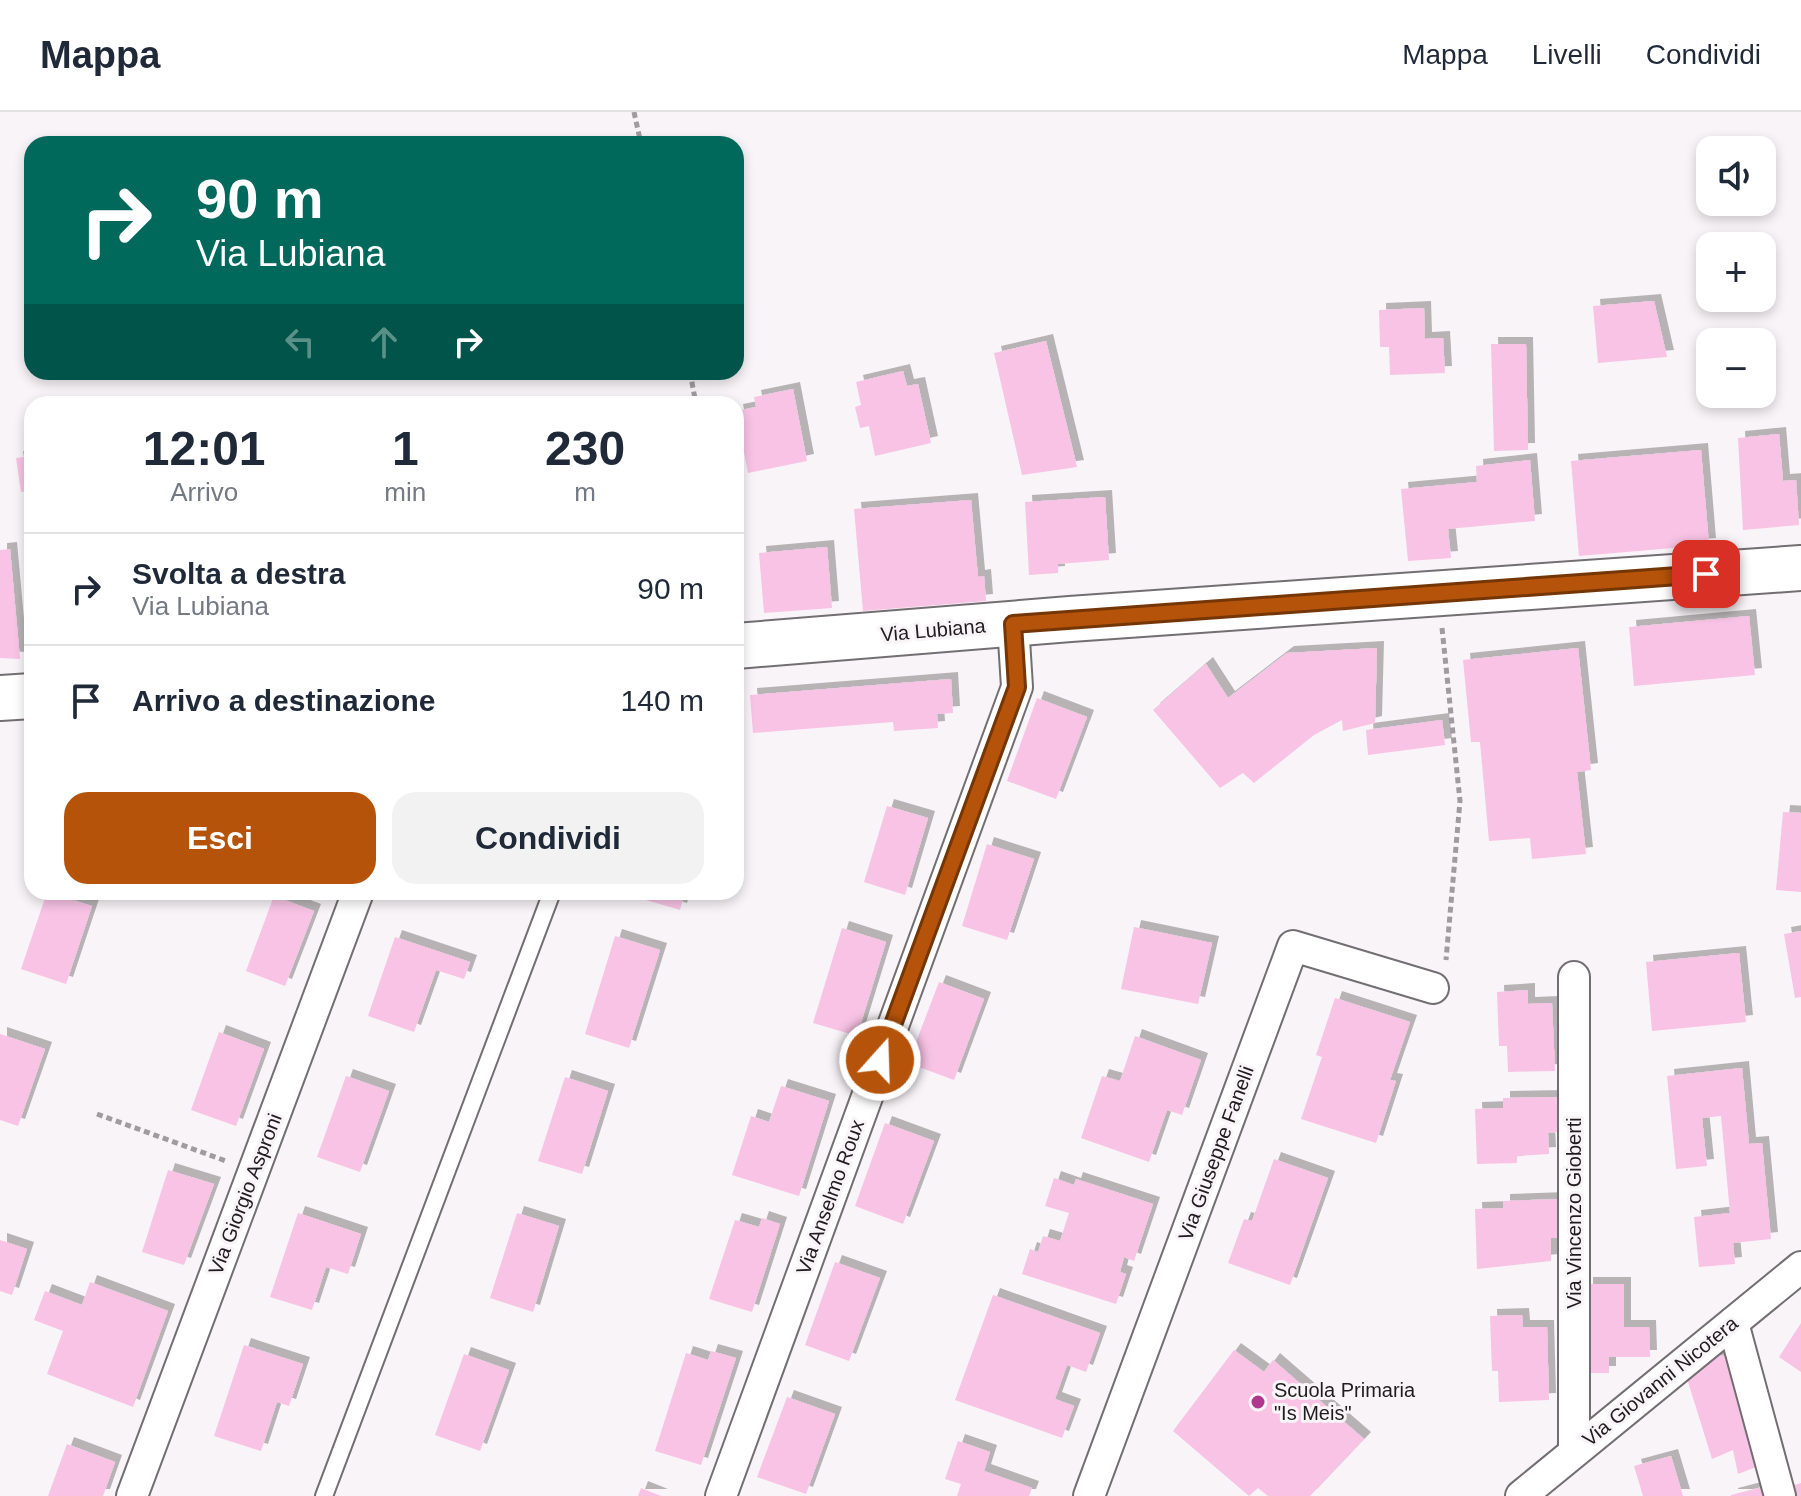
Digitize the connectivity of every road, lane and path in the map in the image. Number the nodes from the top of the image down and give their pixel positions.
1 (634, 112) edge
2 (639, 136) edge
3 (1801, 568) edge
4 (1441, 615) dead end
5 (1013, 624) junction
6 (744, 645) edge
7 (24, 696) edge
8 (0, 698) edge
9 (355, 900) edge
10 (549, 900) edge
11 (1574, 977) dead end
12 (1433, 988) joint
13 (97, 1114) dead end
14 (254, 1170) junction
15 (1801, 1267) edge
16 (1733, 1323) junction
17 (1574, 1450) junction
18 (132, 1496) edge
19 (324, 1496) edge
20 (721, 1496) edge
21 (1089, 1496) edge
22 (1521, 1496) edge
23 (1780, 1496) edge

1 - 2 path
3 - 5 street, Via Lubiana
4 - 12 path
5 - 6 street, Via Lubiana
5 - 20 street, Via Anselmo Roux
7 - 8 street
9 - 14 street, Via Giorgio Asproni
10 - 19 lane
11 - 17 street, Via Vincenzo Gioberti
12 - 21 street, Via Giuseppe Fanelli
13 - 14 path
14 - 18 street, Via Giorgio Asproni
15 - 16 street, Via Giovanni Nicotera
16 - 17 street, Via Giovanni Nicotera
16 - 23 street
17 - 22 street, Via Giovanni Nicotera

